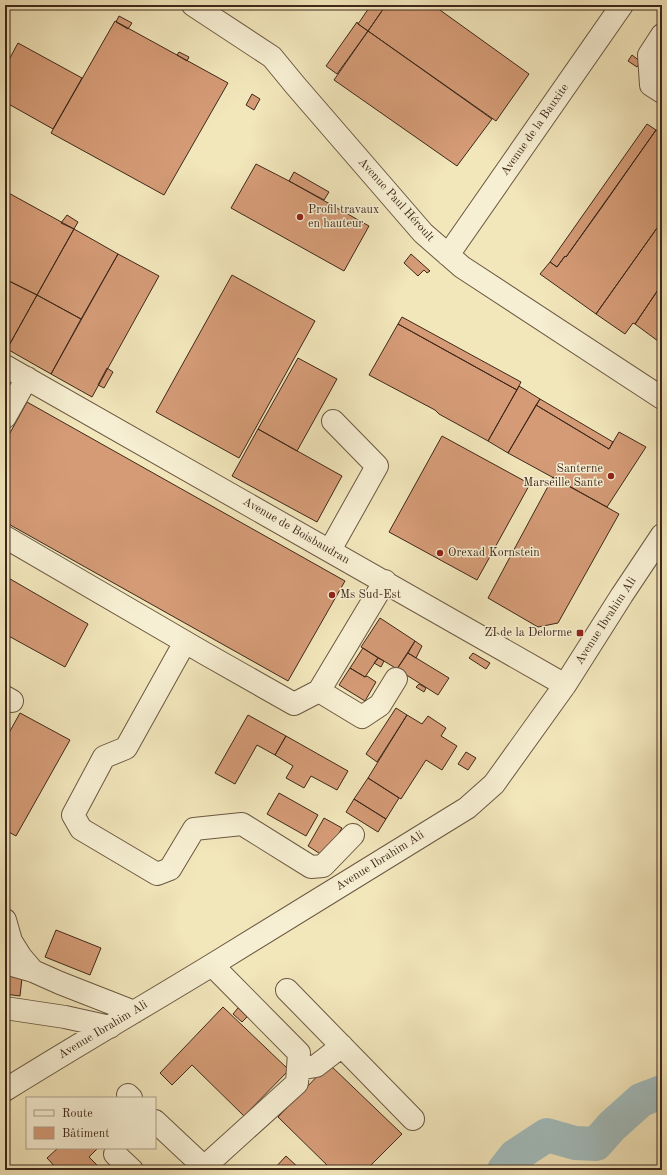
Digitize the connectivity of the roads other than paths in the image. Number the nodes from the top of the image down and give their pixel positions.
1 (193, 5) edge
2 (622, 5) edge
3 (662, 35) edge
4 (662, 92) edge
5 (448, 255) junction
6 (5, 366) edge
7 (27, 378) junction
8 (662, 398) edge
9 (5, 417) edge
10 (333, 421) dead end
11 (662, 535) edge
12 (5, 537) edge
13 (330, 550) junction
14 (384, 581) junction
15 (185, 642) junction
16 (396, 680) dead end
17 (565, 685) junction
18 (319, 691) junction
19 (353, 835) dead end
20 (5, 920) edge
21 (5, 963) edge
22 (212, 965) junction
23 (33, 971) junction
24 (287, 990) dead end
25 (5, 1008) edge
26 (134, 1012) junction
27 (110, 1026) junction
28 (342, 1046) junction
29 (298, 1069) junction
30 (5, 1090) edge
31 (413, 1119) dead end
32 (156, 1121) edge
33 (115, 1154) dead end
34 (203, 1169) edge
35 (132, 1170) edge

1 - 5 street, Avenue Paul Héroult
2 - 5 street, Avenue de la Bauxite
3 - 4 street
5 - 8 street, Avenue Paul Héroult
6 - 7 street, Avenue de Boisbaudran
7 - 9 street
7 - 13 street, Avenue de Boisbaudran
10 - 13 street
11 - 17 street, Avenue Ibrahim Ali
12 - 15 street
13 - 14 street, Avenue de Boisbaudran
14 - 17 street, Avenue de Boisbaudran
14 - 18 street
15 - 18 street
15 - 19 street
16 - 18 street
17 - 22 street, Avenue Ibrahim Ali
20 - 23 street
21 - 23 street
22 - 26 street, Avenue Ibrahim Ali
22 - 29 street
23 - 26 street
24 - 28 street
25 - 27 street
26 - 27 street, Avenue Ibrahim Ali
27 - 30 street, Avenue Ibrahim Ali
28 - 29 street
28 - 31 street
29 - 34 street
32 - 34 street
33 - 35 street

